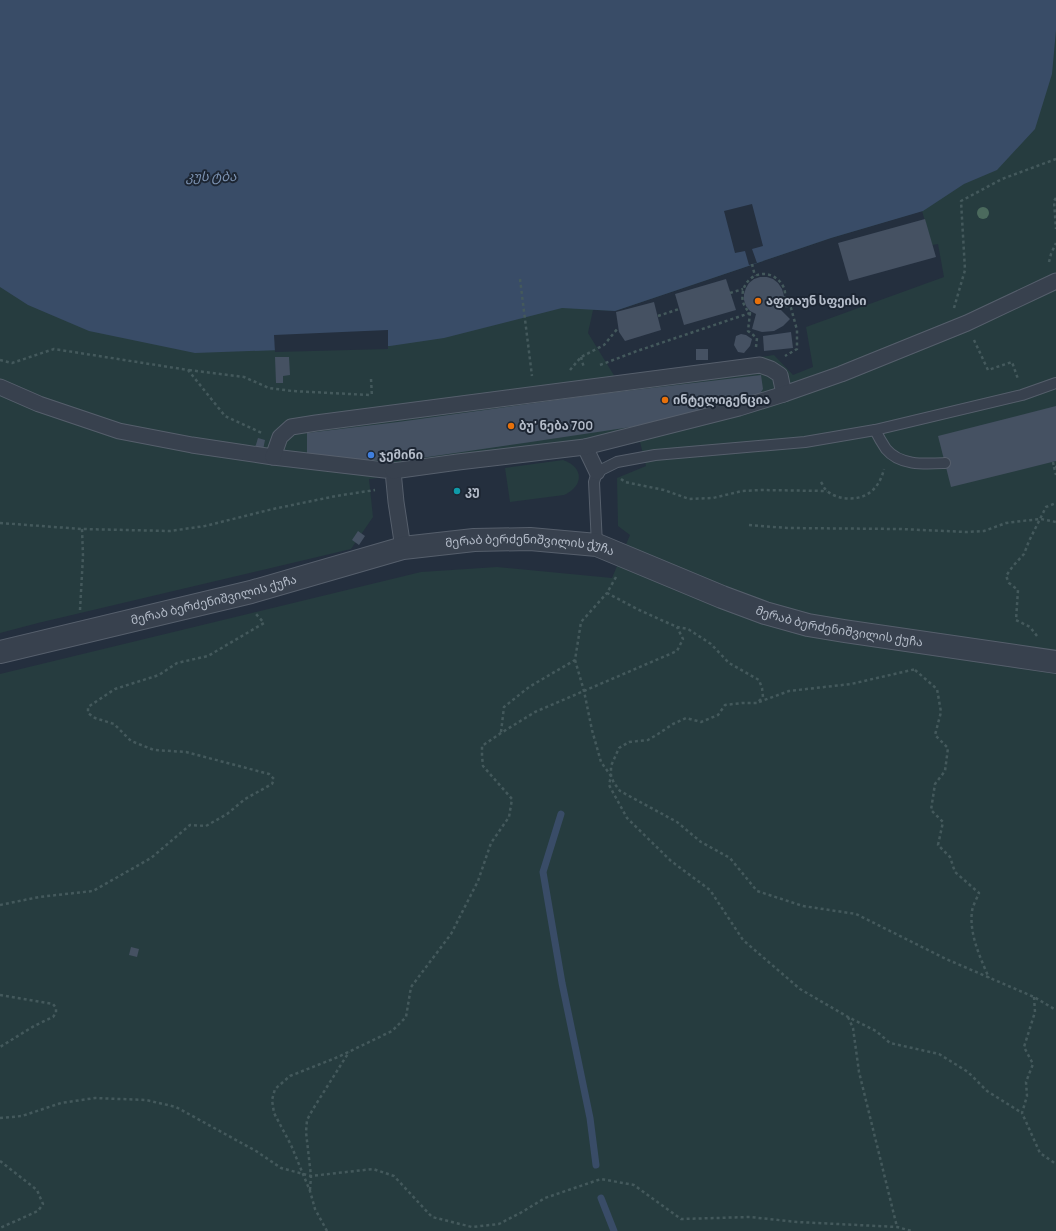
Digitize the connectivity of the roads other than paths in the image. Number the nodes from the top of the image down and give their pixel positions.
1 (1056, 282) edge
2 (1056, 383) edge
3 (0, 387) edge
4 (784, 394) junction
5 (874, 430) junction
6 (585, 447) junction
7 (273, 457) junction
8 (945, 463) dead end
9 (602, 470) junction
10 (393, 471) junction
11 (597, 544) junction
12 (403, 548) junction
13 (0, 652) edge
14 (1056, 662) edge

1 - 4 street
2 - 5 lane
3 - 7 street
4 - 6 street
4 - 7 street
5 - 8 lane
5 - 9 lane
6 - 9 street
6 - 10 street
7 - 10 street
9 - 11 lane
10 - 12 street
11 - 12 street, მერაბ ბერძენიშვილის ქუჩა
11 - 14 street, მერაბ ბერძენიშვილის ქუჩა
12 - 13 street, მერაბ ბერძენიშვილის ქუჩა

